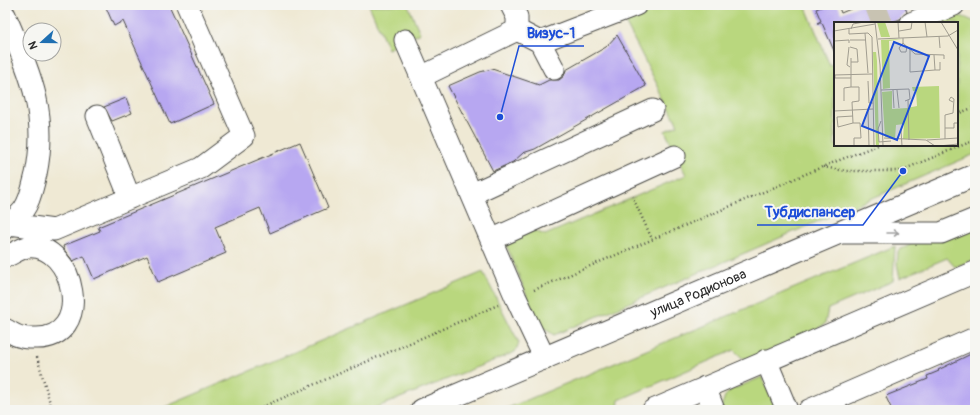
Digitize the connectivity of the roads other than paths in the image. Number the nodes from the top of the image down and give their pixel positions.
1 (187, 5) edge
2 (511, 5) edge
3 (636, 5) edge
4 (954, 5) edge
5 (5, 15) edge
6 (913, 22) edge
7 (517, 30) junction
8 (404, 40) dead end
9 (540, 42) junction
10 (11, 44) edge
11 (554, 69) dead end
12 (421, 77) junction
13 (653, 110) dead end
14 (97, 116) dead end
15 (675, 156) dead end
16 (975, 175) edge
17 (472, 194) junction
18 (130, 198) junction
19 (975, 219) edge
20 (8, 226) edge
21 (840, 233) junction
22 (491, 240) junction
23 (5, 257) edge
24 (975, 272) edge
25 (5, 329) edge
26 (975, 338) edge
27 (545, 359) junction
28 (766, 360) junction
29 (705, 387) junction
30 (422, 410) edge
31 (653, 410) edge
32 (714, 410) edge
33 (787, 410) edge
34 (809, 410) edge

1 - 18 lane
2 - 7 lane
3 - 9 lane
4 - 6 lane
5 - 10 lane
7 - 9 lane
7 - 12 lane
8 - 12 lane
9 - 11 lane
10 - 20 lane
12 - 17 lane
13 - 17 lane
14 - 18 lane
15 - 22 lane
16 - 21 main road, улица Родионова
17 - 22 lane
18 - 20 lane
21 -> 19 lane
21 - 27 main road, улица Родионова
22 - 27 lane
23 - 25 lane
24 - 28 lane
26 - 34 lane
27 - 30 main road, улица Родионова
28 - 29 lane
28 - 33 lane
29 - 31 lane
29 - 32 lane

